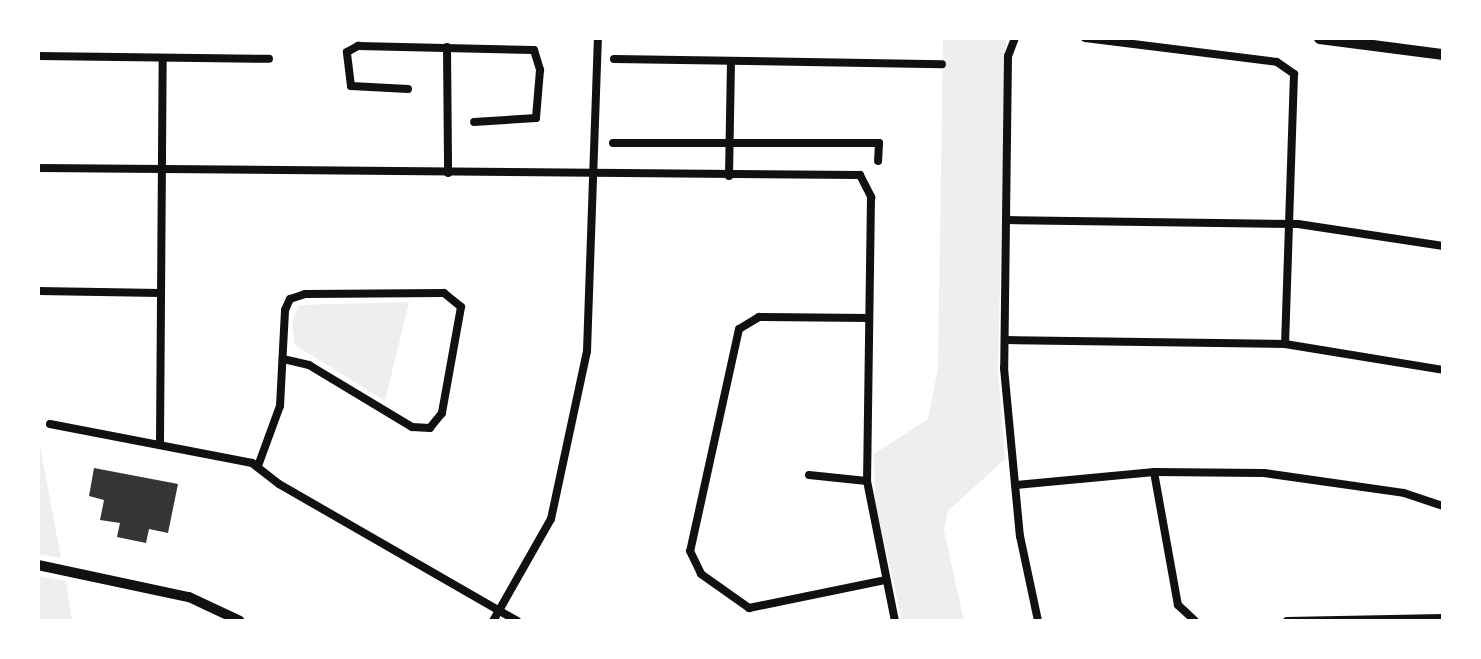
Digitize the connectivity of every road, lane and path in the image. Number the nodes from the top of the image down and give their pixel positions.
1 (598, 38) edge
2 (1015, 38) edge
3 (1085, 38) edge
4 (1319, 38) edge
5 (447, 47) junction
6 (1443, 54) edge
7 (38, 56) edge
8 (163, 58) junction
9 (269, 59) dead end
10 (614, 59) dead end
11 (731, 61) junction
12 (942, 64) dead end
13 (408, 89) dead end
14 (474, 122) dead end
15 (613, 143) dead end
16 (730, 143) junction
17 (878, 161) dead end
18 (38, 168) edge
19 (162, 170) junction
20 (448, 173) junction
21 (593, 174) junction
22 (729, 176) junction
23 (1007, 220) junction
24 (1287, 223) junction
25 (1443, 246) edge
26 (38, 291) edge
27 (160, 293) junction
28 (869, 318) junction
29 (1007, 340) junction
30 (1285, 344) junction
31 (283, 359) junction
32 (1443, 370) edge
33 (50, 424) dead end
34 (160, 442) junction
35 (258, 466) junction
36 (1154, 472) junction
37 (809, 475) dead end
38 (867, 481) junction
39 (1015, 485) junction
40 (1443, 506) edge
41 (38, 565) edge
42 (886, 580) junction
43 (496, 617) edge
44 (1443, 618) edge
45 (240, 621) edge
46 (517, 621) edge
47 (895, 621) edge
48 (1038, 621) edge
49 (1195, 621) edge
50 (1287, 621) edge

1 - 21 street
2 - 23 street
3 - 24 street
4 - 6 main road
5 - 13 street
5 - 14 street
5 - 20 street
7 - 8 street
8 - 9 street
8 - 19 street
10 - 11 street
11 - 12 street
11 - 16 street
15 - 16 street
16 - 17 street
16 - 22 street
18 - 19 street
19 - 20 street
19 - 27 street
20 - 21 street
21 - 22 street
21 - 43 street
22 - 28 street
23 - 24 street
23 - 29 street
24 - 25 street
24 - 30 street
26 - 27 street
27 - 34 street
28 - 38 street
28 - 42 street
29 - 30 street
29 - 39 street
30 - 32 street
31 - 31 street
31 - 35 street
33 - 34 street
34 - 35 street
35 - 43 street
36 - 39 street
36 - 40 street
36 - 49 street
37 - 38 street
38 - 42 street
39 - 48 street
41 - 45 street
42 - 47 street
43 - 46 street
44 - 50 street

